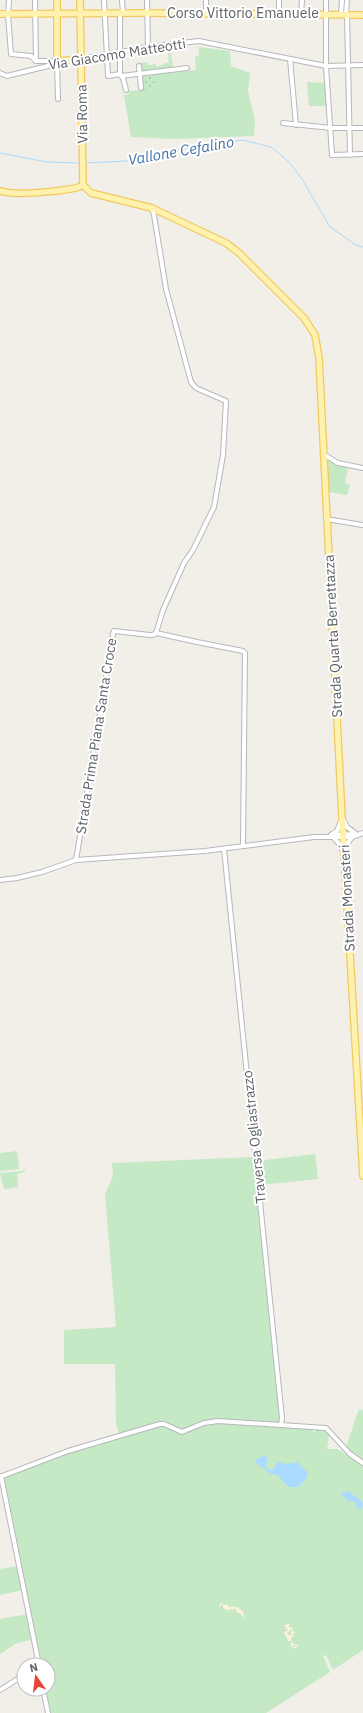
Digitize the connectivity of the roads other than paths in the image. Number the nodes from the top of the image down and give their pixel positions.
1 (9, 0) edge
2 (35, 0) edge
3 (57, 0) edge
4 (80, 0) edge
5 (104, 0) edge
6 (122, 0) edge
7 (147, 0) edge
8 (206, 0) edge
9 (279, 0) edge
10 (302, 0) edge
11 (326, 0) edge
12 (342, 0) edge
13 (347, 0) edge
14 (147, 12) junction
15 (105, 13) junction
16 (121, 13) junction
17 (206, 13) junction
18 (0, 14) edge
19 (8, 14) junction
20 (35, 14) junction
21 (57, 14) junction
22 (80, 14) junction
23 (279, 14) junction
24 (301, 14) junction
25 (326, 14) junction
26 (344, 14) junction
27 (363, 14) edge
28 (148, 47) junction
29 (119, 52) junction
30 (106, 54) junction
31 (33, 56) junction
32 (81, 59) junction
33 (290, 59) junction
34 (36, 62) junction
35 (57, 62) junction
36 (348, 65) junction
37 (363, 65) edge
38 (139, 66) dead end
39 (326, 66) junction
40 (38, 68) junction
41 (187, 68) dead end
42 (0, 74) edge
43 (140, 74) junction
44 (121, 75) junction
45 (141, 88) dead end
46 (126, 90) dead end
47 (58, 99) dead end
48 (283, 123) dead end
49 (296, 125) junction
50 (331, 128) junction
51 (350, 128) junction
52 (363, 128) edge
53 (363, 154) edge
54 (350, 155) junction
55 (83, 185) junction
56 (0, 191) edge
57 (152, 208) junction
58 (323, 454) junction
59 (363, 468) edge
60 (326, 519) junction
61 (363, 525) edge
62 (156, 633) junction
63 (342, 818) junction
64 (362, 833) edge
65 (353, 835) junction
66 (332, 836) junction
67 (344, 836) junction
68 (243, 845) junction
69 (224, 849) junction
70 (345, 856) junction
71 (76, 860) junction
72 (0, 880) edge
73 (363, 1176) edge
74 (281, 1425) junction
75 (363, 1463) edge
76 (0, 1477) edge
77 (37, 1657) edge
78 (16, 1680) edge
79 (0, 1690) edge
80 (45, 1697) edge
81 (48, 1713) edge

1 - 19 street
2 - 20 street
3 - 21 main road
4 - 22 main road, Via Roma
5 - 15 street
6 - 16 street
7 - 14 street
8 - 17 street
9 - 23 street
10 - 24 street
11 - 25 street
12 - 26 street
13 - 26 street
14 - 16 main road, Corso Vittorio Emanuele
14 - 17 main road, Corso Vittorio Emanuele
14 - 28 street
15 - 16 main road, Corso Vittorio Emanuele
15 - 22 main road, Corso Vittorio Emanuele
15 - 30 street
16 - 29 street
17 - 23 main road, Corso Vittorio Emanuele
18 - 19 main road, Corso Vittorio Emanuele
19 - 20 main road, Corso Vittorio Emanuele
19 - 31 street
20 - 21 main road, Corso Vittorio Emanuele
20 - 31 street
21 - 22 main road, Corso Vittorio Emanuele
21 - 35 main road
22 - 32 main road, Via Roma
23 - 24 main road, Corso Vittorio Emanuele
24 - 25 main road, Corso Vittorio Emanuele
25 - 26 main road, Corso Vittorio Emanuele
25 - 39 street
26 - 27 main road, Corso Vittorio Emanuele
26 - 36 street
28 - 29 street, Via Giacomo Matteotti
28 - 33 street, Via Giacomo Matteotti
29 - 30 street, Via Giacomo Matteotti
29 - 44 street
30 - 32 street, Via Giacomo Matteotti
30 - 44 street
31 - 34 street
32 - 35 main road, Via Giacomo Matteotti
32 - 55 main road, Via Roma
33 - 39 street, Via Giacomo Matteotti
33 - 49 street
34 - 35 street
34 - 40 street
35 - 40 street, Via Giacomo Matteotti
35 - 47 street
36 - 37 street, Via Giacomo Matteotti
36 - 39 street, Via Giacomo Matteotti
36 - 51 street
38 - 43 street
39 - 50 street
40 - 42 street, Via Giacomo Matteotti
41 - 43 street
43 - 44 street
43 - 45 street
44 - 46 street
48 - 49 street
49 - 50 street
50 - 51 street
50 - 54 street
51 - 52 street
51 - 54 street
53 - 54 street
55 - 56 main road
55 - 57 main road, Strada Quarta Berrettazza
57 - 58 main road, Strada Quarta Berrettazza
57 - 62 street
58 - 59 street
58 - 60 main road, Strada Quarta Berrettazza
60 - 61 street
60 - 63 main road, Strada Quarta Berrettazza
62 - 68 street, Strada Prima Piana Santa Croce
62 - 71 street, Strada Prima Piana Santa Croce
63 - 65 street
63 - 66 street
63 - 67 main road, Strada Quarta Berrettazza
64 - 65 street
65 - 67 street
65 - 70 street
66 - 67 street
66 - 68 street
66 - 70 street
67 - 70 main road, Strada Monasteri
68 - 69 street
69 - 71 street
69 - 74 street, Traversa Ogliastrazzo
70 - 73 main road, Strada Monasteri
71 - 72 street
74 - 75 street
74 - 76 street
76 - 77 street
78 - 79 street
80 - 81 street

